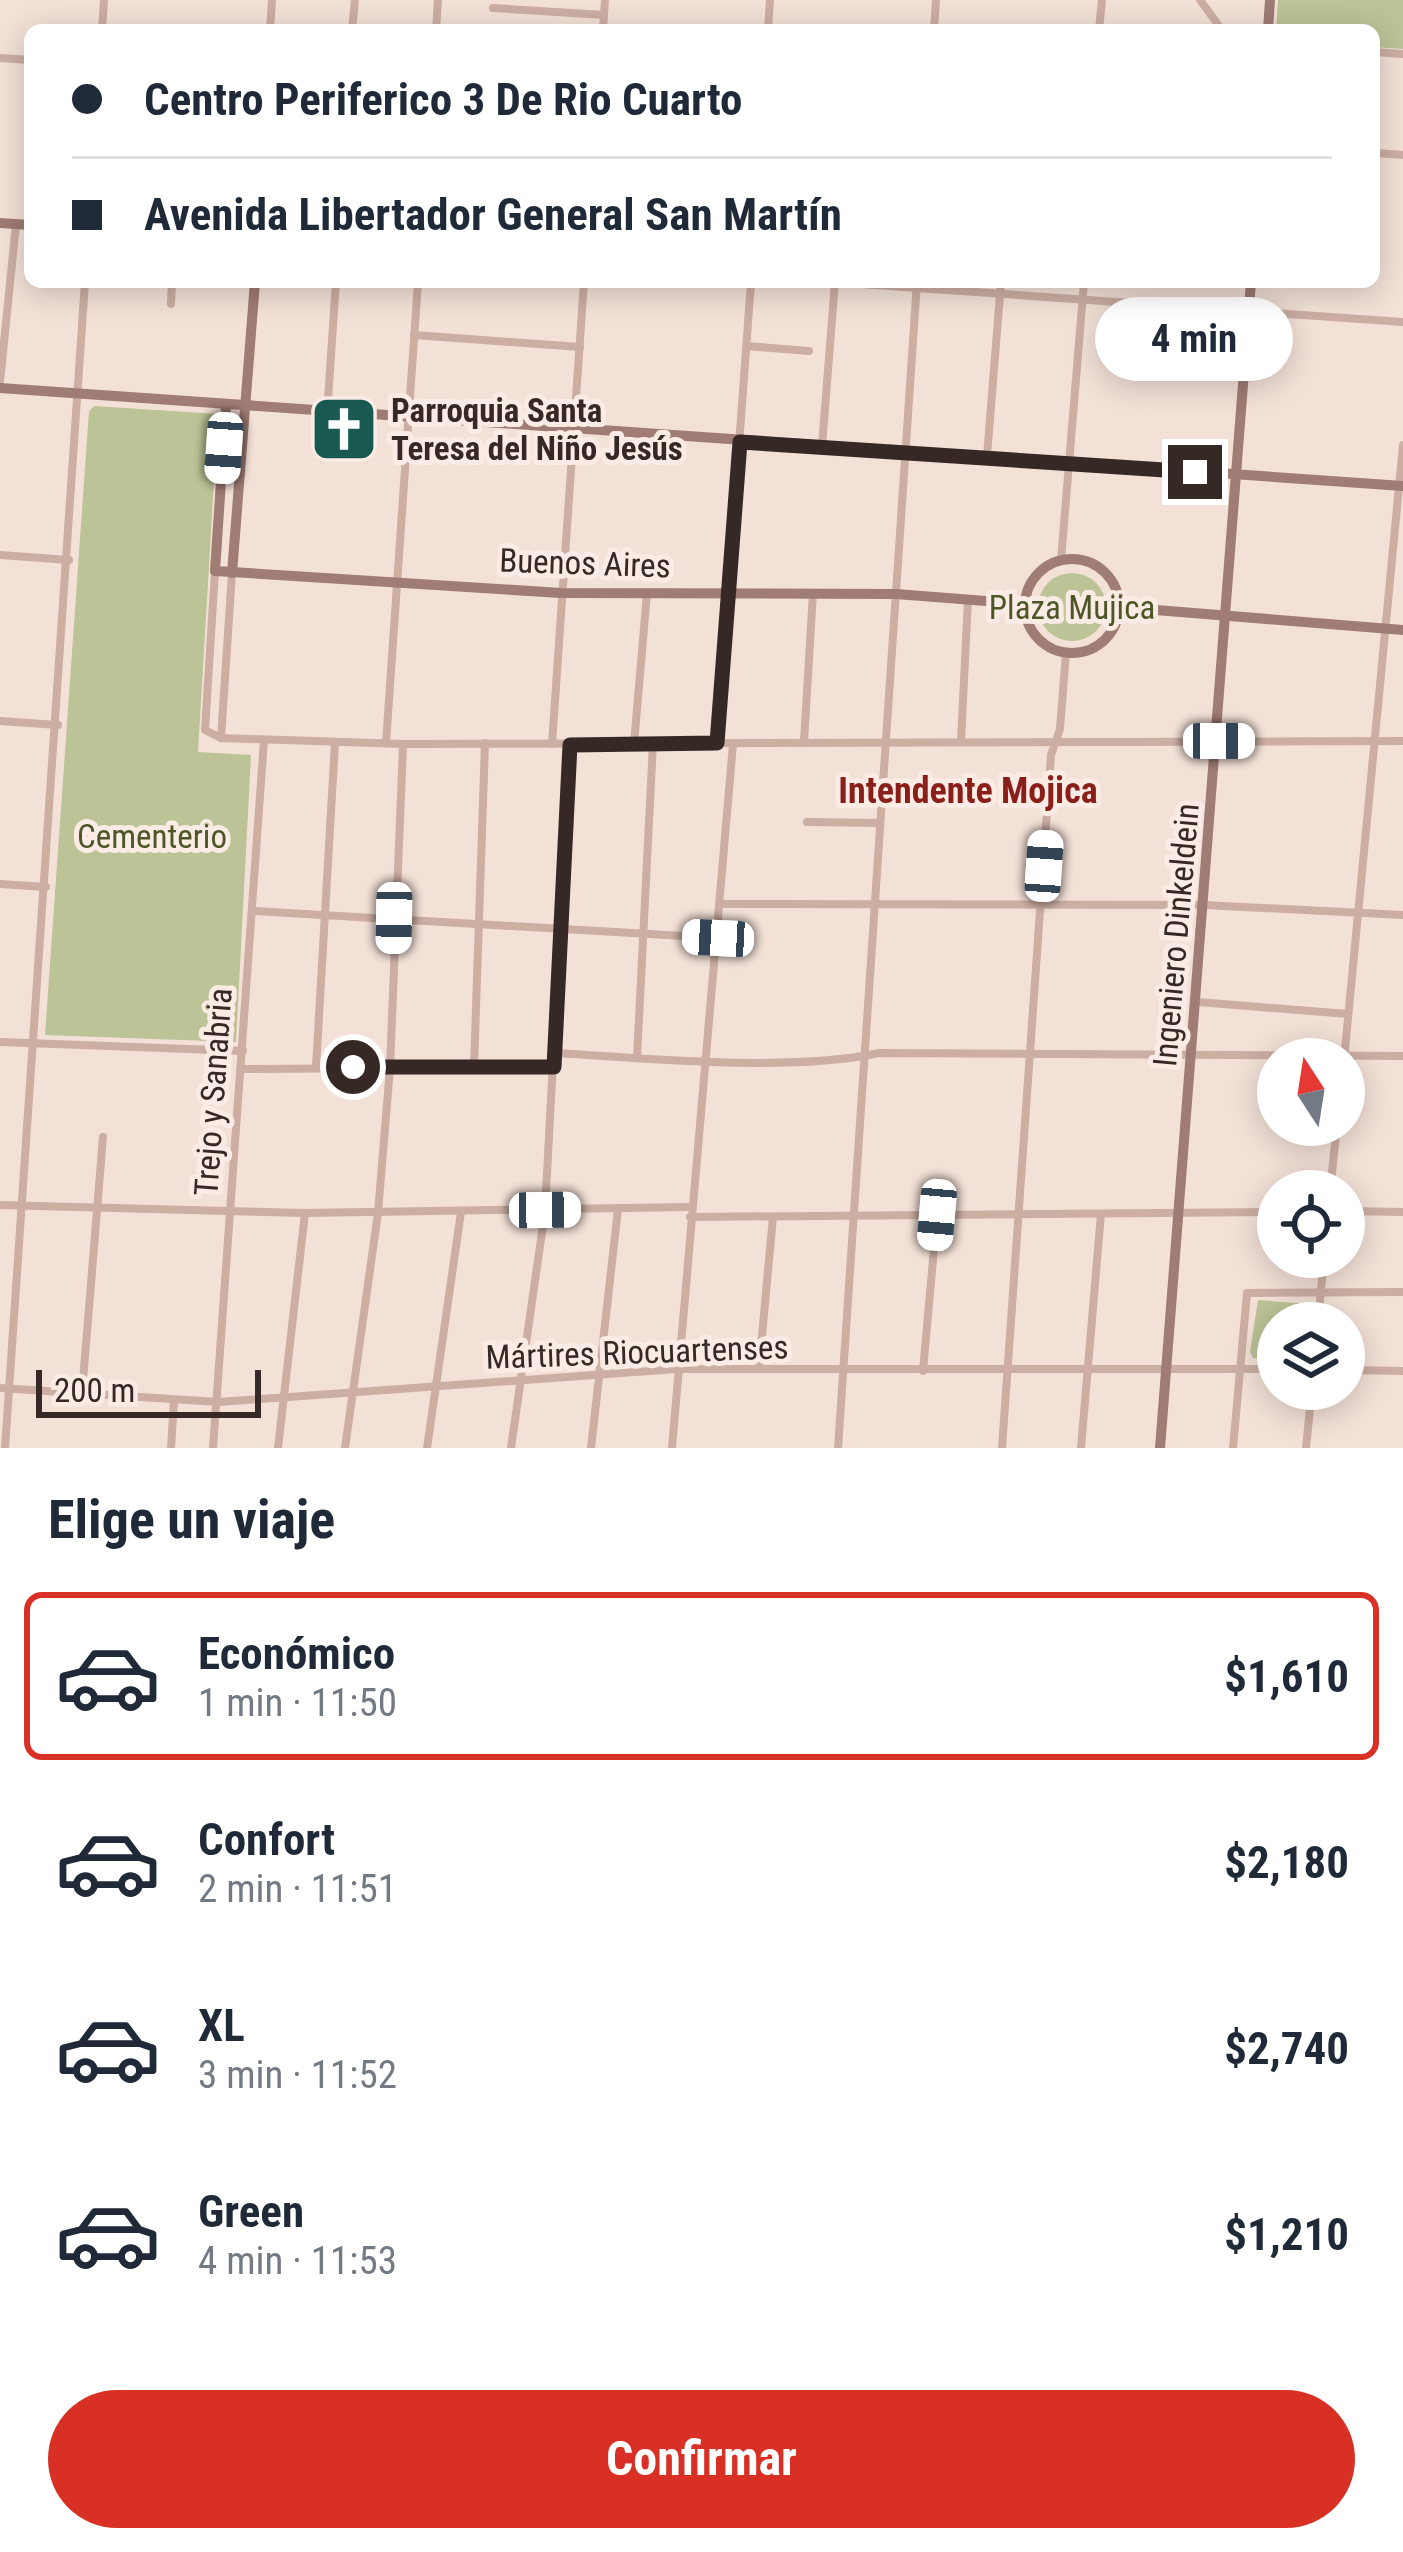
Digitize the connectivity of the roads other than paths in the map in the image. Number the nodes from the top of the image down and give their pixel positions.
1 (605, 0) edge
2 (493, 8) dead end
3 (604, 15) junction
4 (603, 24) edge
5 (0, 223) edge
6 (23, 225) edge
7 (85, 288) edge
8 (172, 288) edge
9 (255, 288) edge
10 (336, 288) edge
11 (418, 288) edge
12 (584, 288) edge
13 (751, 288) edge
14 (834, 288) edge
15 (917, 288) edge
16 (945, 288) edge
17 (1001, 288) edge
18 (1084, 288) edge
19 (1251, 288) edge
20 (1001, 294) junction
21 (1083, 299) junction
22 (171, 304) dead end
23 (1250, 311) junction
24 (1403, 322) edge
25 (414, 335) junction
26 (746, 346) junction
27 (580, 347) junction
28 (809, 351) dead end
29 (0, 386) edge
30 (80, 394) junction
31 (226, 406) junction
32 (245, 408) junction
33 (327, 414) junction
34 (409, 419) junction
35 (576, 431) junction
36 (740, 442) junction
37 (1403, 445) edge
38 (822, 446) junction
39 (904, 452) junction
40 (987, 458) junction
41 (1068, 463) junction
42 (1237, 475) junction
43 (1401, 486) edge
44 (0, 555) edge
45 (69, 560) junction
46 (1061, 560) junction
47 (215, 572) junction
48 (232, 573) junction
49 (398, 582) junction
50 (561, 592) junction
51 (647, 593) junction
52 (727, 593) junction
53 (813, 593) junction
54 (896, 594) junction
55 (968, 598) junction
56 (1025, 604) junction
57 (1120, 608) junction
58 (1225, 616) junction
59 (1386, 628) junction
60 (1403, 630) edge
61 (1066, 652) junction
62 (0, 721) edge
63 (58, 725) junction
64 (221, 737) junction
65 (265, 740) junction
66 (804, 741) junction
67 (886, 741) junction
68 (961, 741) junction
69 (1219, 741) junction
70 (1376, 741) junction
71 (1403, 741) edge
72 (334, 742) junction
73 (1056, 742) junction
74 (386, 743) junction
75 (485, 743) junction
76 (653, 743) junction
77 (717, 743) junction
78 (403, 744) junction
79 (552, 744) junction
80 (634, 744) junction
81 (733, 744) junction
82 (570, 745) junction
83 (807, 822) dead end
84 (880, 824) junction
85 (0, 884) edge
86 (46, 886) junction
87 (874, 902) junction
88 (1042, 903) junction
89 (723, 904) junction
90 (1204, 905) junction
91 (252, 910) junction
92 (1360, 912) junction
93 (323, 914) junction
94 (1403, 915) edge
95 (394, 918) junction
96 (477, 922) junction
97 (562, 927) junction
98 (644, 933) junction
99 (718, 938) junction
100 (1198, 1002) junction
101 (1348, 1013) junction
102 (1346, 1038) edge
103 (0, 1042) edge
104 (37, 1044) junction
105 (243, 1051) junction
106 (557, 1053) junction
107 (1193, 1054) junction
108 (1031, 1055) junction
109 (1257, 1055) edge
110 (1403, 1056) edge
111 (1365, 1057) edge
112 (637, 1058) junction
113 (864, 1058) junction
114 (706, 1060) junction
115 (316, 1067) junction
116 (390, 1067) junction
117 (474, 1067) junction
118 (554, 1067) junction
119 (242, 1069) junction
120 (103, 1137) dead end
121 (0, 1205) edge
122 (26, 1206) junction
123 (95, 1208) junction
124 (617, 1209) junction
125 (545, 1210) junction
126 (1257, 1211) edge
127 (1365, 1211) edge
128 (1403, 1211) edge
129 (232, 1212) junction
130 (461, 1212) junction
131 (691, 1212) junction
132 (1179, 1212) junction
133 (305, 1213) junction
134 (378, 1213) junction
135 (1022, 1213) junction
136 (1101, 1214) junction
137 (937, 1215) junction
138 (852, 1216) junction
139 (773, 1217) junction
140 (1323, 1278) edge
141 (1322, 1291) junction
142 (1403, 1292) edge
143 (1321, 1302) edge
144 (759, 1368) junction
145 (1166, 1368) junction
146 (677, 1369) junction
147 (1239, 1369) junction
148 (1257, 1369) edge
149 (843, 1370) junction
150 (1009, 1370) junction
151 (1365, 1370) edge
152 (923, 1371) junction
153 (1087, 1371) junction
154 (1403, 1371) edge
155 (599, 1373) junction
156 (521, 1379) junction
157 (438, 1387) junction
158 (5, 1388) edge
159 (82, 1393) junction
160 (353, 1393) junction
161 (284, 1399) junction
162 (174, 1400) junction
163 (218, 1402) junction
164 (1310, 1410) edge
165 (5, 1448) edge
166 (171, 1448) edge
167 (213, 1448) edge
168 (278, 1448) edge
169 (345, 1448) edge
170 (427, 1448) edge
171 (511, 1448) edge
172 (591, 1448) edge
173 (672, 1448) edge
174 (838, 1448) edge
175 (1002, 1448) edge
176 (1082, 1448) edge
177 (1160, 1448) edge
178 (1233, 1448) edge
179 (1306, 1448) edge

1 - 3 street
2 - 3 street
3 - 4 street
5 - 6 main road
6 - 29 street
7 - 30 street
8 - 22 street
9 - 32 main road
10 - 33 street
11 - 25 street
12 - 27 street
13 - 26 street
14 - 38 street
15 - 39 street
16 - 20 street
17 - 20 street
18 - 21 street
19 - 23 main road, Ingeniero Dinkeldein
20 - 21 street
20 - 40 street
21 - 23 street
21 - 41 street
23 - 24 street
23 - 42 main road, Ingeniero Dinkeldein
25 - 27 street
25 - 34 street
26 - 28 street
26 - 36 street
27 - 35 street
29 - 30 main road
30 - 31 main road
30 - 45 street
31 - 32 main road
31 - 47 main road
32 - 33 main road
32 - 48 main road
33 - 34 main road
34 - 35 main road
34 - 49 street
35 - 36 main road
35 - 50 street
36 - 38 main road
36 - 52 street
37 - 43 street
38 - 39 main road
39 - 40 main road
39 - 54 street
40 - 41 main road
41 - 42 main road
41 - 46 street
42 - 43 main road
42 - 58 main road, Ingeniero Dinkeldein
43 - 59 street
44 - 45 street
45 - 63 street
46 - 56 main road
46 - 57 main road
47 - 48 main road, Buenos Aires
47 - 64 street
48 - 49 main road, Buenos Aires
48 - 64 street
49 - 50 main road, Buenos Aires
49 - 74 street
50 - 51 main road, Buenos Aires
50 - 79 street
51 - 52 main road, Buenos Aires
51 - 80 street
52 - 53 main road, Buenos Aires
52 - 77 street
53 - 54 main road, Buenos Aires
53 - 66 street
54 - 55 main road, Buenos Aires
54 - 67 street
55 - 56 main road, Buenos Aires
55 - 68 street
56 - 61 main road
57 - 58 main road
57 - 61 main road
58 - 59 main road
58 - 69 main road, Ingeniero Dinkeldein
59 - 60 main road
59 - 70 street
61 - 73 street
62 - 63 street
63 - 86 street
64 - 65 street
65 - 72 street
65 - 91 street, Trejo y Sanabria
66 - 67 street
66 - 81 street
67 - 68 street
67 - 84 street
68 - 73 street
69 - 70 street
69 - 73 street
69 - 90 main road, Ingeniero Dinkeldein
70 - 71 street
70 - 92 street
72 - 74 street
72 - 93 street
73 - 88 street
74 - 78 street
75 - 78 street
75 - 79 street
75 - 96 street
76 - 77 street
76 - 80 street
76 - 98 street
77 - 81 street
78 - 95 street
79 - 82 street
80 - 82 street
81 - 89 street
82 - 97 street
83 - 84 street
84 - 87 street
85 - 86 street
86 - 104 street
87 - 88 street
87 - 89 street
87 - 113 street
88 - 90 street
88 - 108 street
89 - 99 street
90 - 92 street
90 - 100 main road, Ingeniero Dinkeldein
91 - 93 street
91 - 105 street, Trejo y Sanabria
92 - 94 street
92 - 101 street
93 - 95 street
93 - 115 street
95 - 96 street
95 - 116 street
96 - 97 street
96 - 117 street
97 - 98 street
97 - 106 street
98 - 99 street
98 - 112 street
99 - 114 street
100 - 101 street
100 - 107 main road, Ingeniero Dinkeldein
101 - 102 street
103 - 104 street
104 - 105 street
104 - 122 street
105 - 119 street, Trejo y Sanabria
106 - 112 street
106 - 118 street
107 - 108 street
107 - 109 street
107 - 132 main road, Ingeniero Dinkeldein
108 - 113 street
108 - 135 street
110 - 111 street
112 - 114 street
113 - 114 street
113 - 138 street
114 - 131 street
115 - 116 street
115 - 119 street
116 - 117 street
116 - 134 street
117 - 118 street
118 - 125 street
119 - 129 street, Trejo y Sanabria
120 - 123 street
121 - 122 street
122 - 123 street
122 - 158 street
123 - 129 street
123 - 159 street
124 - 125 street
124 - 131 street
124 - 155 street
125 - 130 street
125 - 156 street
126 - 132 street
127 - 128 street
129 - 133 street
129 - 163 street, Trejo y Sanabria
130 - 134 street
130 - 157 street
131 - 139 street
131 - 146 street
132 - 136 street
132 - 145 main road, Ingeniero Dinkeldein
133 - 134 street
133 - 161 street
134 - 160 street
135 - 136 street
135 - 137 street
135 - 150 street
136 - 153 street
137 - 138 street
137 - 152 street
138 - 139 street
138 - 149 street
139 - 144 street
140 - 141 street
141 - 142 street
141 - 143 street
141 - 147 street
144 - 146 street, Mártires Riocuartenses
144 - 149 street, Mártires Riocuartenses
145 - 147 street, Mártires Riocuartenses
145 - 153 street, Mártires Riocuartenses
145 - 177 main road, Ingeniero Dinkeldein
146 - 155 street, Mártires Riocuartenses
146 - 173 street
147 - 148 street, Mártires Riocuartenses
147 - 178 street
149 - 152 street, Mártires Riocuartenses
149 - 174 street
150 - 152 street, Mártires Riocuartenses
150 - 153 street, Mártires Riocuartenses
150 - 175 street
151 - 154 street
153 - 176 street
155 - 156 street, Mártires Riocuartenses
155 - 172 street
156 - 157 street, Mártires Riocuartenses
156 - 171 street
157 - 160 street, Mártires Riocuartenses
157 - 170 street
158 - 159 street, Mártires Riocuartenses
158 - 165 street
159 - 162 street, Mártires Riocuartenses
160 - 161 street, Mártires Riocuartenses
160 - 169 street
161 - 163 street, Mártires Riocuartenses
161 - 168 street
162 - 163 street, Mártires Riocuartenses
162 - 166 street
163 - 167 street, Trejo y Sanabria
164 - 179 street

